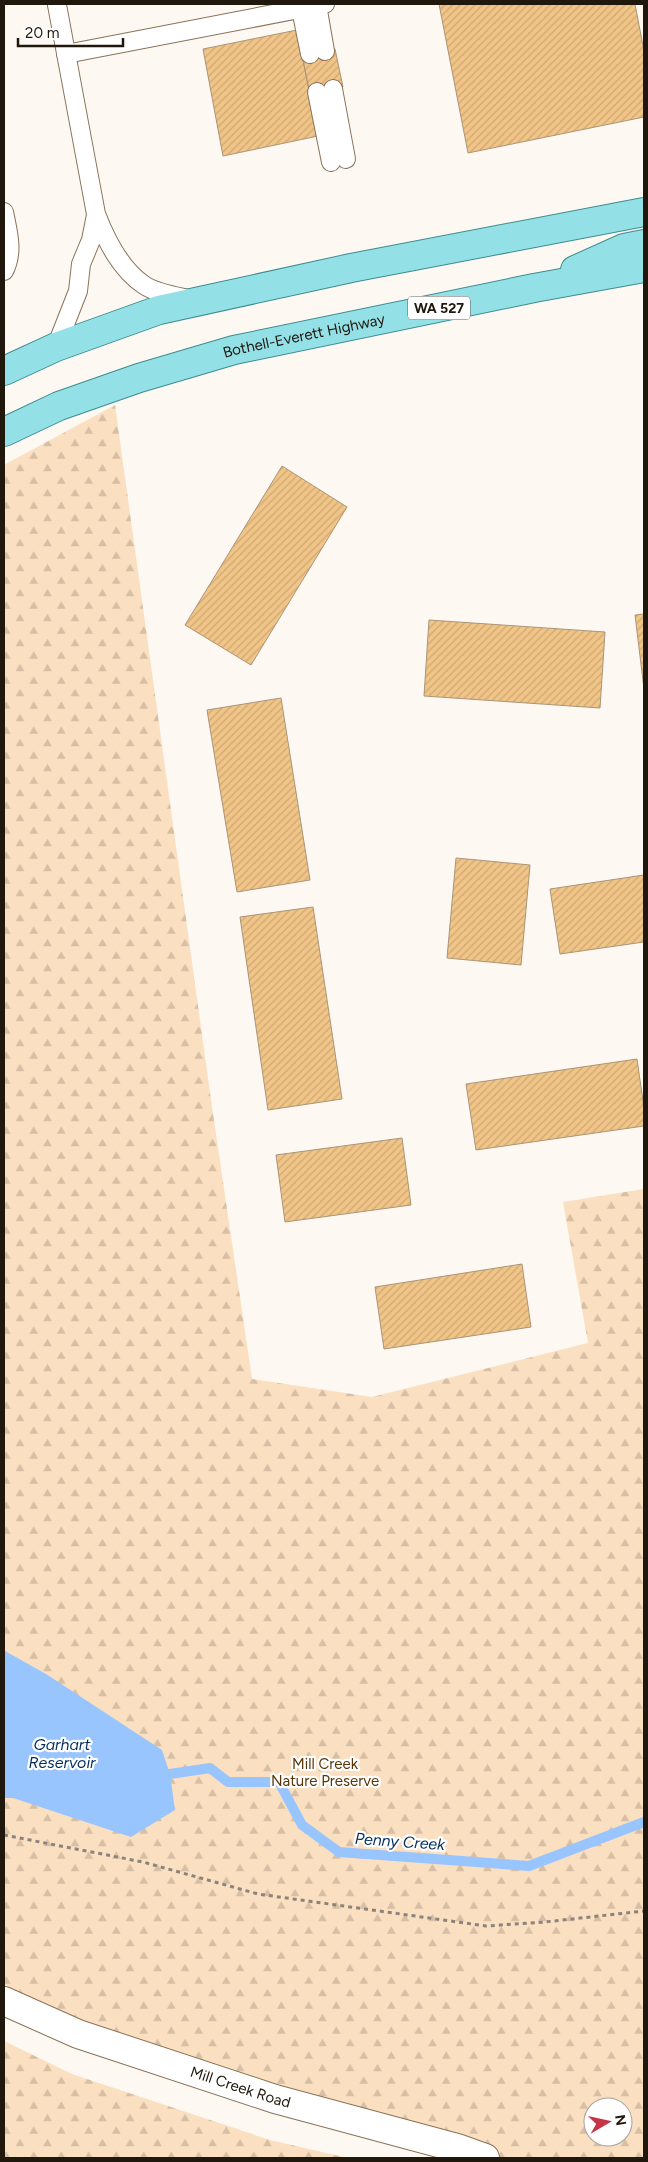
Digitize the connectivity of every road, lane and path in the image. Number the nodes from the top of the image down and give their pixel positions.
1 (57, 5) dead end
2 (314, 6) edge
3 (317, 52) dead end
4 (66, 54) junction
5 (325, 90) dead end
6 (339, 160) dead end
7 (4, 212) edge
8 (644, 212) edge
9 (96, 214) junction
10 (644, 244) edge
11 (644, 268) edge
12 (4, 271) edge
13 (534, 288) junction
14 (211, 298) junction
15 (56, 347) junction
16 (4, 370) edge
17 (4, 432) edge
18 (4, 1835) edge
19 (644, 1911) edge
20 (4, 2001) edge
21 (485, 2158) edge

1 - 4 lane
2 - 3 lane
2 - 4 lane
4 - 9 lane
5 - 6 lane
7 - 12 lane
8 - 14 main road
9 - 14 lane
9 - 15 lane
10 - 13 main road
11 - 13 main road, Bothell-Everett Highway / WA 527
13 - 17 main road, Bothell-Everett Highway / WA 527
14 - 15 main road
15 - 16 main road
18 - 19 path
20 - 21 main road, Mill Creek Road

